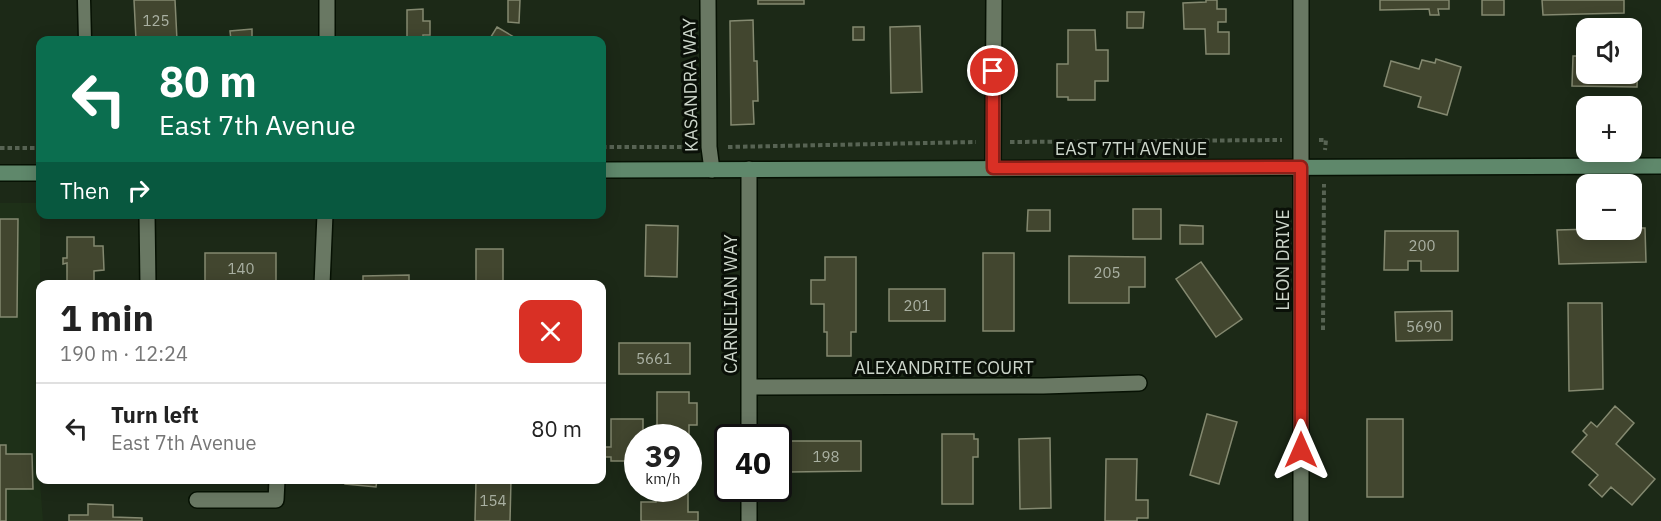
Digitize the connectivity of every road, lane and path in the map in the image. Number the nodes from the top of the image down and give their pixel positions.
1 (84, 0) edge
2 (327, 0) edge
3 (708, 0) edge
4 (994, 0) edge
5 (1301, 0) edge
6 (85, 36) edge
7 (327, 36) edge
8 (1301, 140) junction
9 (993, 142) junction
10 (606, 147) edge
11 (709, 147) junction
12 (0, 148) edge
13 (36, 148) edge
14 (1661, 166) edge
15 (1301, 167) junction
16 (1324, 167) junction
17 (993, 168) junction
18 (606, 170) edge
19 (712, 170) junction
20 (749, 170) junction
21 (0, 173) edge
22 (36, 173) edge
23 (147, 219) edge
24 (325, 219) edge
25 (148, 280) edge
26 (322, 280) edge
27 (1323, 333) dead end
28 (1139, 383) dead end
29 (749, 387) junction
30 (749, 424) edge
31 (277, 484) edge
32 (197, 500) dead end
33 (749, 502) edge
34 (749, 521) edge
35 (1301, 521) edge

1 - 6 lane
2 - 7 street
3 - 11 street, KASANDRA WAY
4 - 9 street
5 - 8 street, LEON DRIVE
8 - 9 path
8 - 15 street, LEON DRIVE
8 - 16 path
9 - 11 path
9 - 17 street
10 - 11 path
11 - 19 street, KASANDRA WAY
12 - 13 path
14 - 16 main road, EAST 7TH AVENUE
15 - 16 main road, EAST 7TH AVENUE
15 - 17 main road, EAST 7TH AVENUE
15 - 35 street, LEON DRIVE
16 - 27 path
17 - 20 main road, EAST 7TH AVENUE
18 - 19 main road, EAST 7TH AVENUE
19 - 20 main road, EAST 7TH AVENUE
20 - 29 street, CARNELIAN WAY
21 - 22 main road
23 - 25 street
24 - 26 street
28 - 29 street, ALEXANDRITE COURT
29 - 30 street, CARNELIAN WAY
31 - 32 street
33 - 34 street

